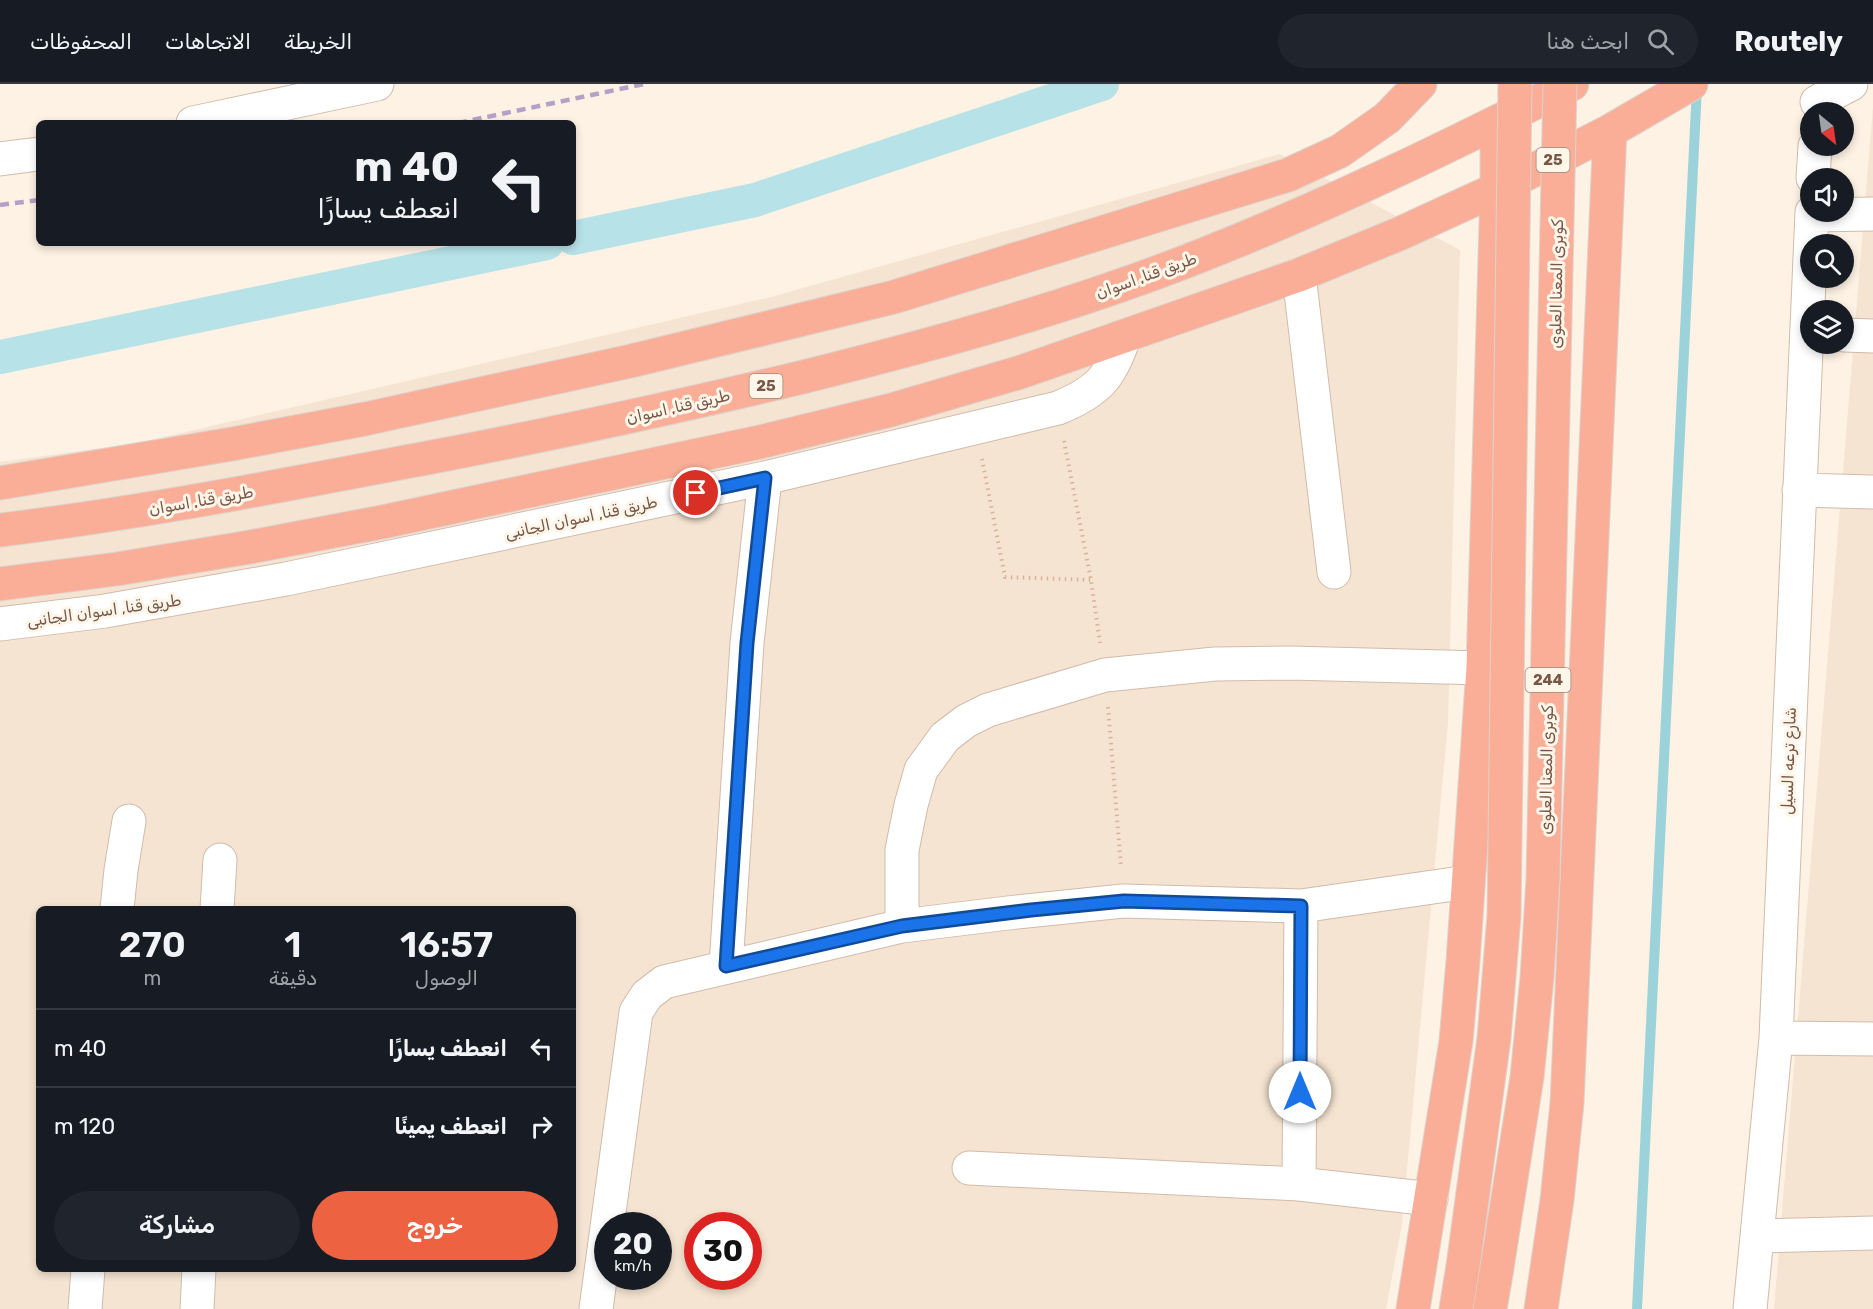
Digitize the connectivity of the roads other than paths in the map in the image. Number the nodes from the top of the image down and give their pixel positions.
1 (377, 84) edge
2 (1420, 84) edge
3 (1515, 84) edge
4 (1560, 84) edge
5 (1572, 84) edge
6 (1691, 84) edge
7 (1851, 84) edge
8 (1817, 99) edge
9 (207, 120) edge
10 (1497, 122) junction
11 (1610, 131) junction
12 (36, 154) edge
13 (0, 159) edge
14 (1497, 189) junction
15 (1854, 214) edge
16 (1873, 214) edge
17 (1812, 222) edge
18 (1299, 275) junction
19 (1810, 300) edge
20 (1854, 335) edge
21 (1873, 336) edge
22 (1124, 337) junction
23 (1808, 354) edge
24 (765, 478) junction
25 (0, 483) edge
26 (1799, 490) junction
27 (1873, 492) edge
28 (0, 531) edge
29 (1334, 572) dead end
30 (0, 584) edge
31 (0, 624) edge
32 (1483, 668) junction
33 (129, 821) dead end
34 (220, 860) dead end
35 (1468, 882) junction
36 (117, 906) edge
37 (217, 906) edge
38 (1301, 906) junction
39 (902, 926) junction
40 (726, 966) junction
41 (1776, 1038) junction
42 (1873, 1040) edge
43 (969, 1168) dead end
44 (1299, 1184) junction
45 (1431, 1199) junction
46 (1873, 1233) edge
47 (1757, 1236) junction
48 (88, 1272) edge
49 (199, 1272) edge
50 (85, 1309) edge
51 (196, 1309) edge
52 (596, 1309) edge
53 (1413, 1309) edge
54 (1456, 1309) edge
55 (1490, 1309) edge
56 (1540, 1309) edge
57 (1750, 1309) edge

1 - 9 street
2 - 25 highway
3 - 54 highway, 244, bridge
4 - 55 highway, كوبرى المعنا العلوى / 244, bridge
5 - 10 highway, 25
6 - 11 highway, 25
7 - 8 street
10 - 14 highway
10 - 28 highway, طريق قنا, اسوان / 25
11 - 14 highway, 25
11 - 56 highway
12 - 13 street
14 - 18 highway, 25
14 - 32 highway
15 - 16 street
17 - 19 street, شارع ترعه السيل
18 - 22 highway, 25
18 - 29 street
20 - 21 street
22 - 24 street, طريق قنا, اسوان الجانبى
22 - 30 highway, 25
23 - 26 street, شارع ترعه السيل
24 - 31 street, طريق قنا, اسوان الجانبى
24 - 40 street
26 - 27 street
26 - 41 street, شارع ترعه السيل
32 - 35 highway
32 - 39 street
33 - 36 street
34 - 37 street
35 - 38 street
35 - 45 highway
38 - 39 street
38 - 44 street
39 - 40 street
40 - 52 street
41 - 42 street
41 - 47 street, شارع ترعه السيل
43 - 44 street
44 - 45 street
45 - 53 highway
46 - 47 street
47 - 57 street, شارع ترعه السيل
48 - 50 street
49 - 51 street

